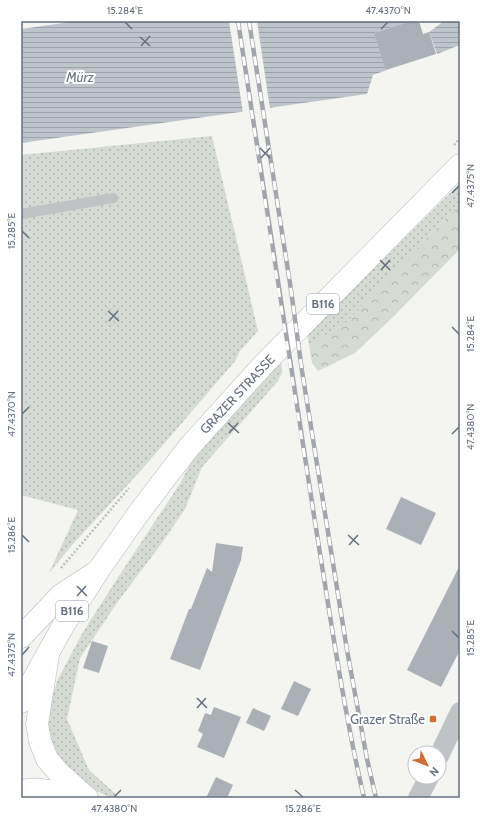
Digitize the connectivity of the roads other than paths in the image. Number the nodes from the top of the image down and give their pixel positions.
1 (460, 165) edge
2 (113, 198) dead end
3 (21, 214) edge
4 (98, 571) junction
5 (21, 637) edge
6 (49, 651) junction
7 (21, 702) edge
8 (460, 712) edge
9 (444, 745) edge
10 (425, 785) edge
11 (21, 791) edge
12 (78, 798) edge
13 (87, 798) edge
14 (418, 798) edge

1 - 4 main road, GRAZER STRASSE / B116
2 - 3 lane
4 - 5 main road
4 - 6 main road, GRAZER STRASSE / B116
6 - 7 main road, GRAZER STRASSE / B116
6 - 13 main road, GRAZER STRASSE
8 - 9 street
10 - 14 street
11 - 12 main road

